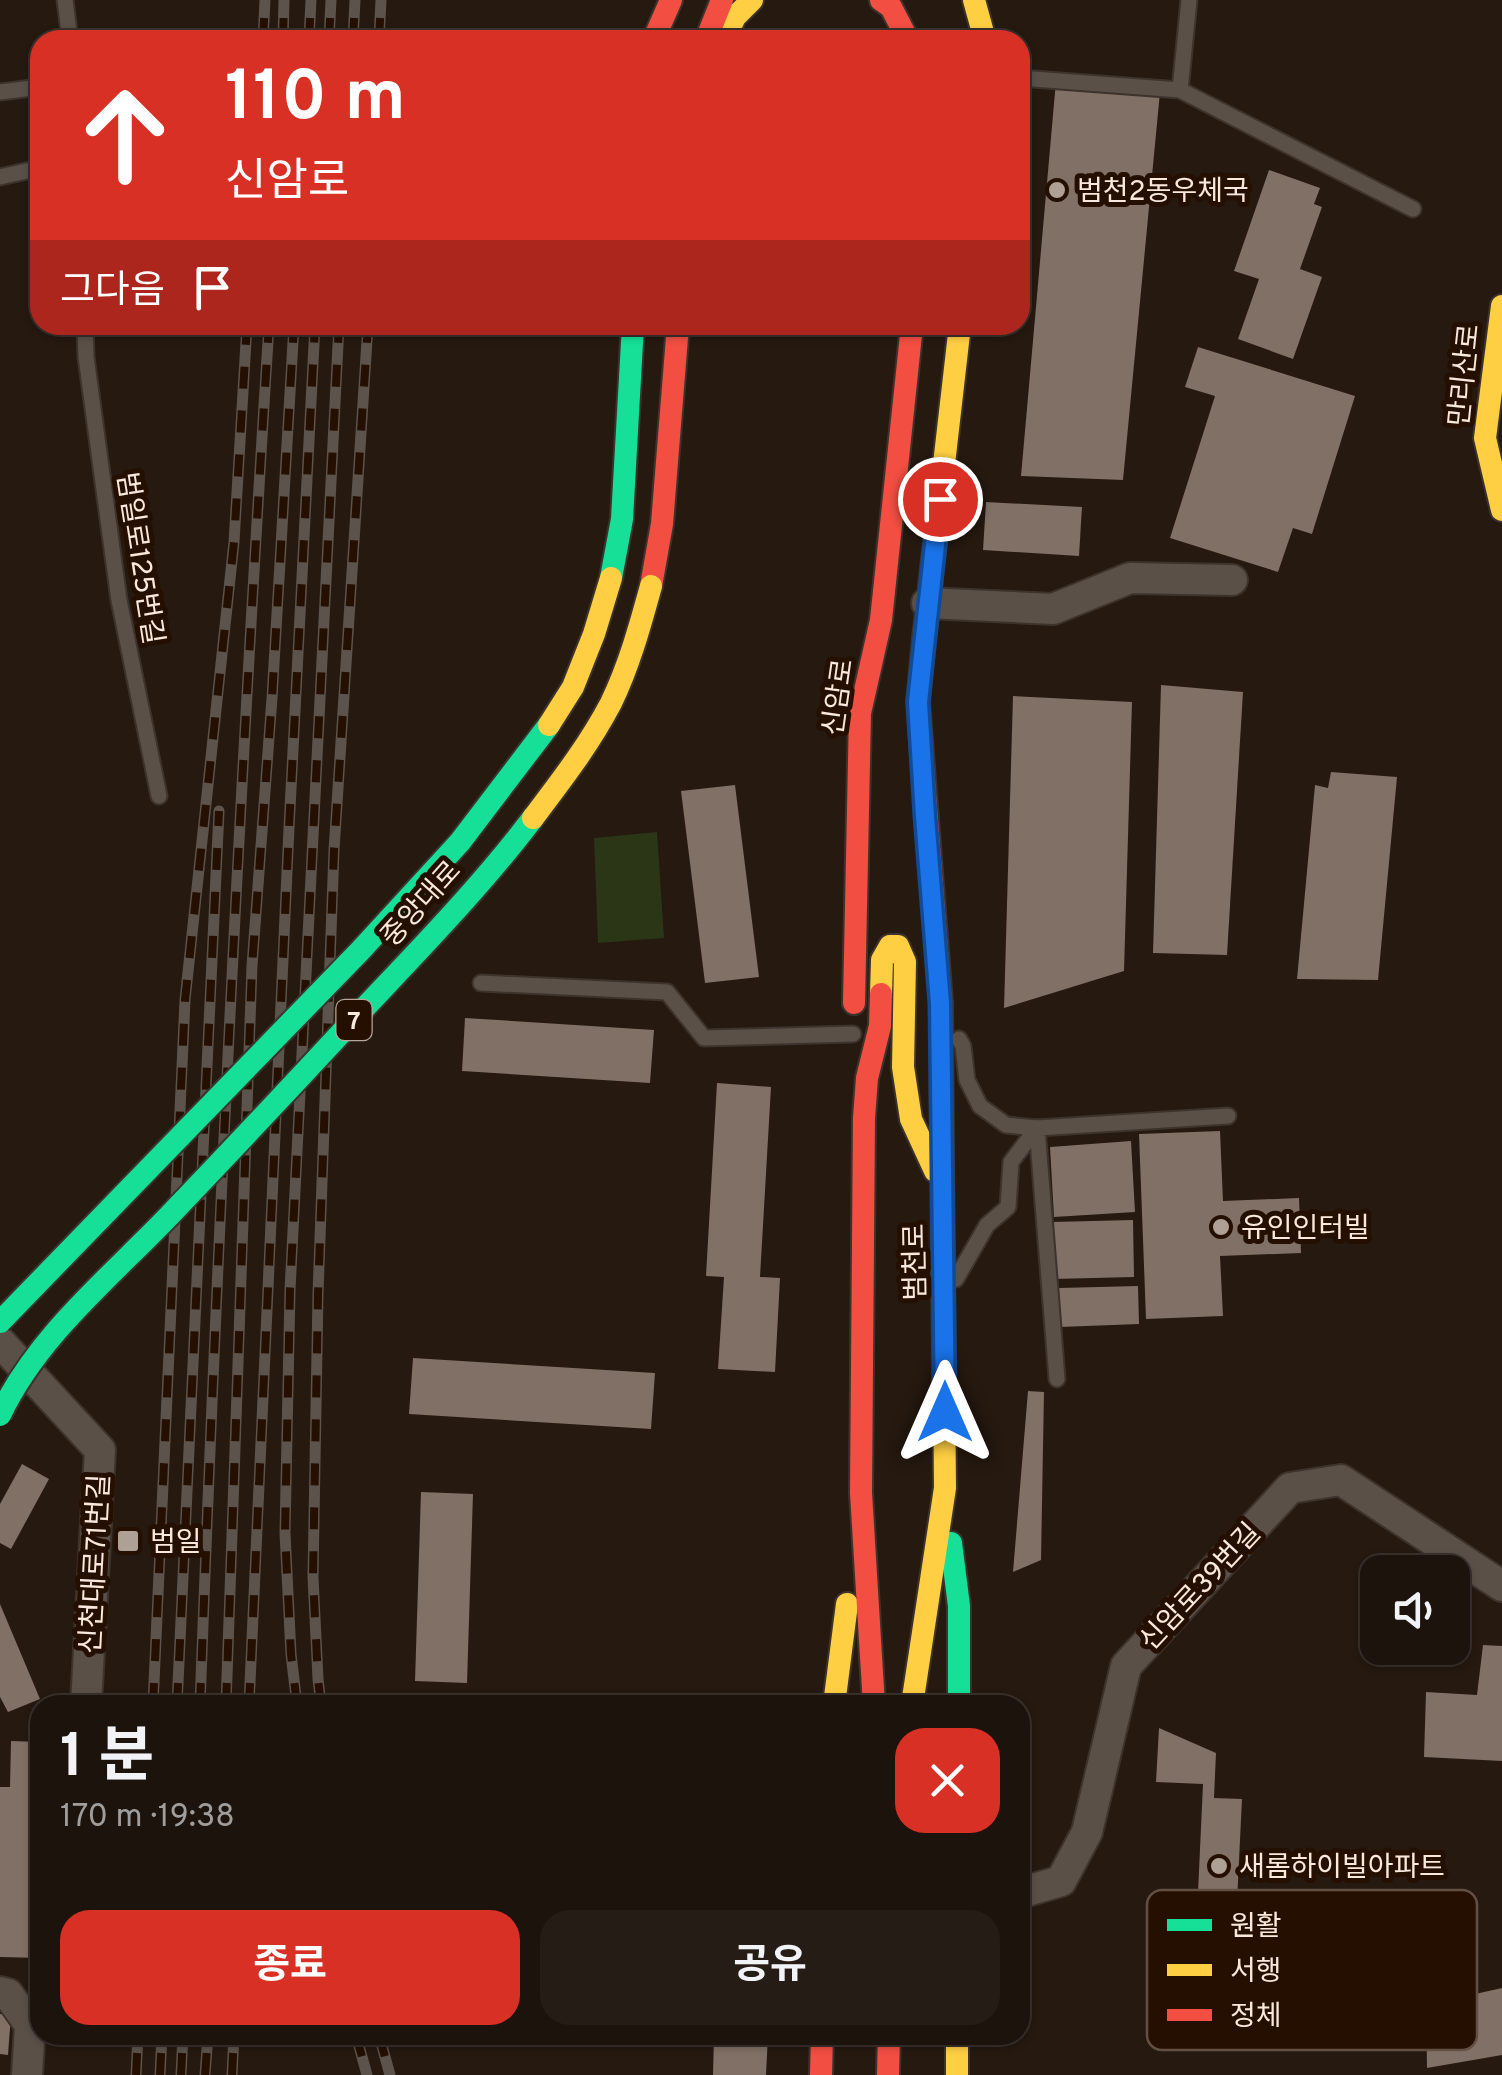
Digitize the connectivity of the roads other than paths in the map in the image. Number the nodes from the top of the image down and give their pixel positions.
1 (66, 0) edge
2 (657, 0) edge
3 (671, 0) edge
4 (722, 0) edge
5 (752, 0) edge
6 (881, 0) edge
7 (974, 0) edge
8 (997, 0) edge
9 (1189, 0) edge
10 (69, 30) edge
11 (657, 30) edge
12 (659, 30) edge
13 (710, 30) edge
14 (730, 30) edge
15 (903, 30) edge
16 (982, 30) edge
17 (994, 30) edge
18 (1030, 79) edge
19 (30, 88) edge
20 (1180, 90) junction
21 (0, 92) edge
22 (30, 170) edge
23 (0, 178) edge
24 (1413, 210) dead end
25 (1502, 306) edge
26 (85, 335) edge
27 (632, 335) edge
28 (677, 335) edge
29 (911, 335) edge
30 (959, 335) edge
31 (1502, 510) edge
32 (1232, 580) dead end
33 (927, 604) junction
34 (159, 796) dead end
35 (481, 983) dead end
36 (940, 1003) junction
37 (853, 1034) junction
38 (866, 1078) junction
39 (1228, 1116) dead end
40 (1037, 1128) junction
41 (943, 1189) junction
42 (945, 1294) junction
43 (0, 1322) edge
44 (0, 1342) edge
45 (1057, 1379) dead end
46 (0, 1415) edge
47 (945, 1488) junction
48 (860, 1493) junction
49 (1502, 1586) edge
50 (87, 1695) edge
51 (835, 1695) edge
52 (873, 1695) edge
53 (914, 1695) edge
54 (959, 1695) edge
55 (1030, 1890) edge
56 (0, 1992) edge
57 (30, 2014) edge
58 (31, 2045) edge
59 (822, 2045) edge
60 (889, 2045) edge
61 (957, 2045) edge
62 (27, 2075) edge
63 (821, 2075) edge
64 (888, 2075) edge
65 (957, 2075) edge

1 - 10 lane
2 - 11 main road
3 - 12 main road
4 - 13 main road
5 - 14 main road
6 - 15 main road
7 - 16 main road
8 - 17 main road
9 - 20 lane
18 - 20 lane
19 - 21 lane
20 - 24 lane
22 - 23 lane
25 - 31 main road, 만리산로
26 - 34 lane, 범일로125번길
27 - 43 main road, 중앙대로 / 7, bridge
28 - 46 main road, 중앙대로 / 7, bridge
29 - 37 main road, 신암로
30 - 33 main road
32 - 33 street
33 - 36 main road, 범천로
35 - 37 lane
36 - 40 lane
36 - 41 main road, 범천로
37 - 38 main road, 신암로
38 - 41 main road
38 - 48 main road, 범천로
39 - 40 lane
40 - 42 lane
40 - 45 lane
41 - 42 main road, 범천로
42 - 47 main road, 범천로
44 - 50 street, 신천대로71번길
47 - 53 main road, 범천로
47 - 54 main road
48 - 51 main road
48 - 52 main road, 범천로
49 - 55 street, 신암로39번길
56 - 57 street
58 - 62 street
59 - 63 main road
60 - 64 main road
61 - 65 main road

